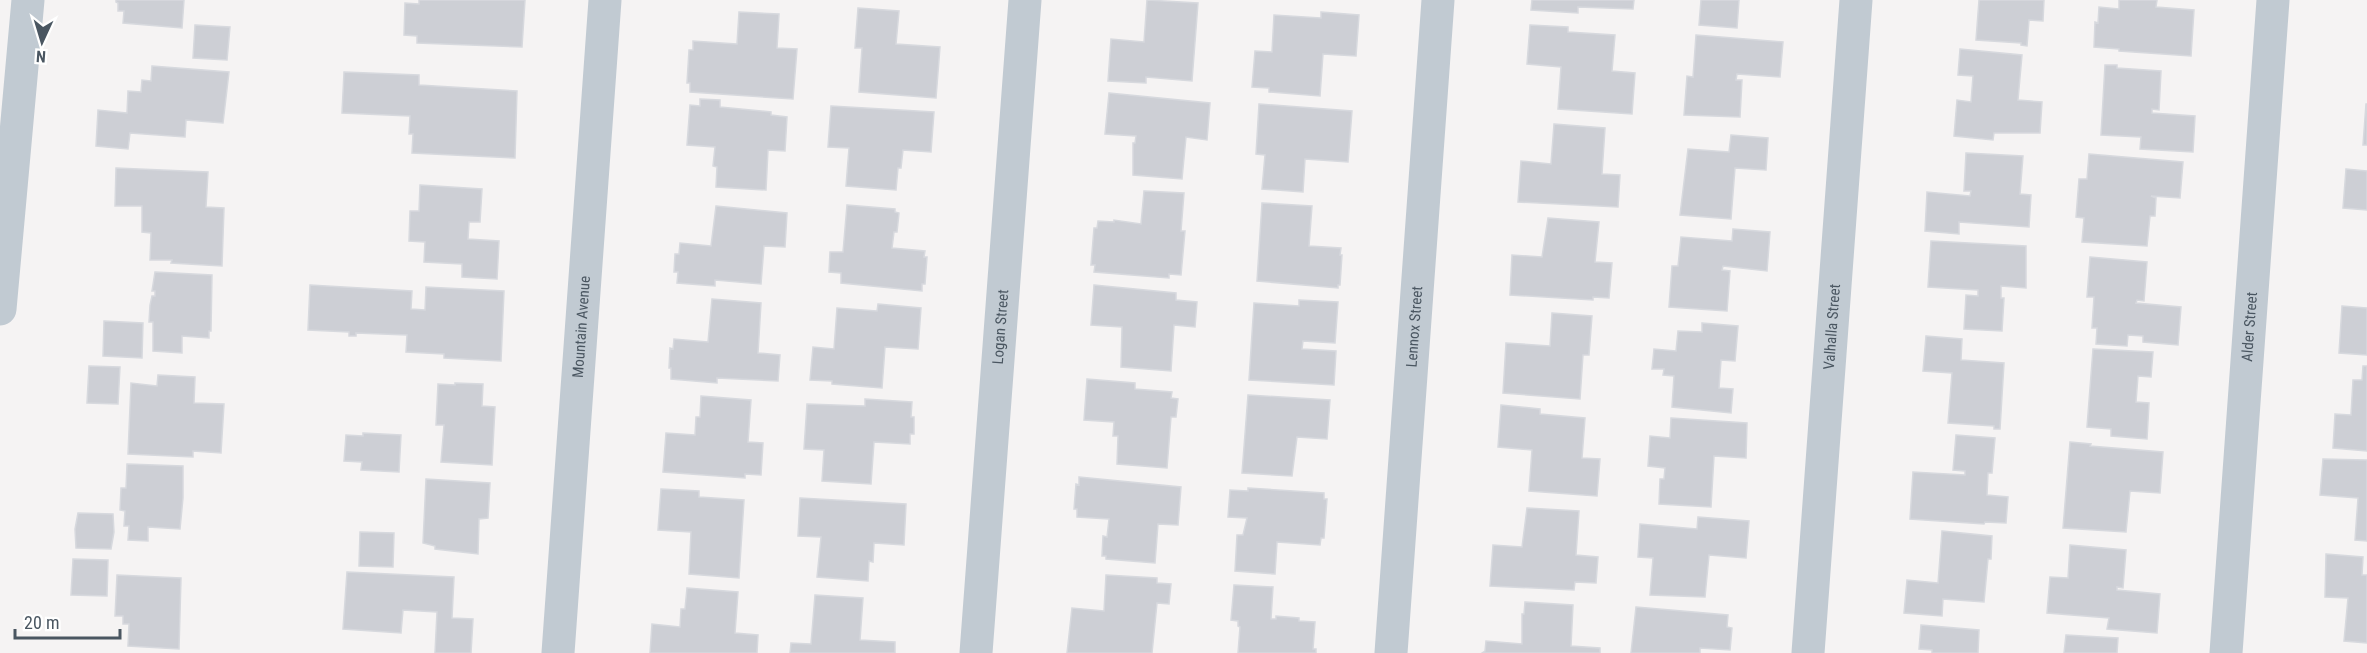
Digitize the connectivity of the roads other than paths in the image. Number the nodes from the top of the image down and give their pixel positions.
1 (28, 0) edge
2 (605, 0) edge
3 (1025, 0) edge
4 (1438, 0) edge
5 (1856, 0) edge
6 (2273, 0) edge
7 (0, 309) edge
8 (558, 653) edge
9 (976, 653) edge
10 (1391, 653) edge
11 (1808, 653) edge
12 (2226, 653) edge

1 - 7 street
2 - 8 street, Mountain Avenue
3 - 9 street, Logan Street
4 - 10 street, Lennox Street
5 - 11 street, Valhalla Street
6 - 12 street, Alder Street

